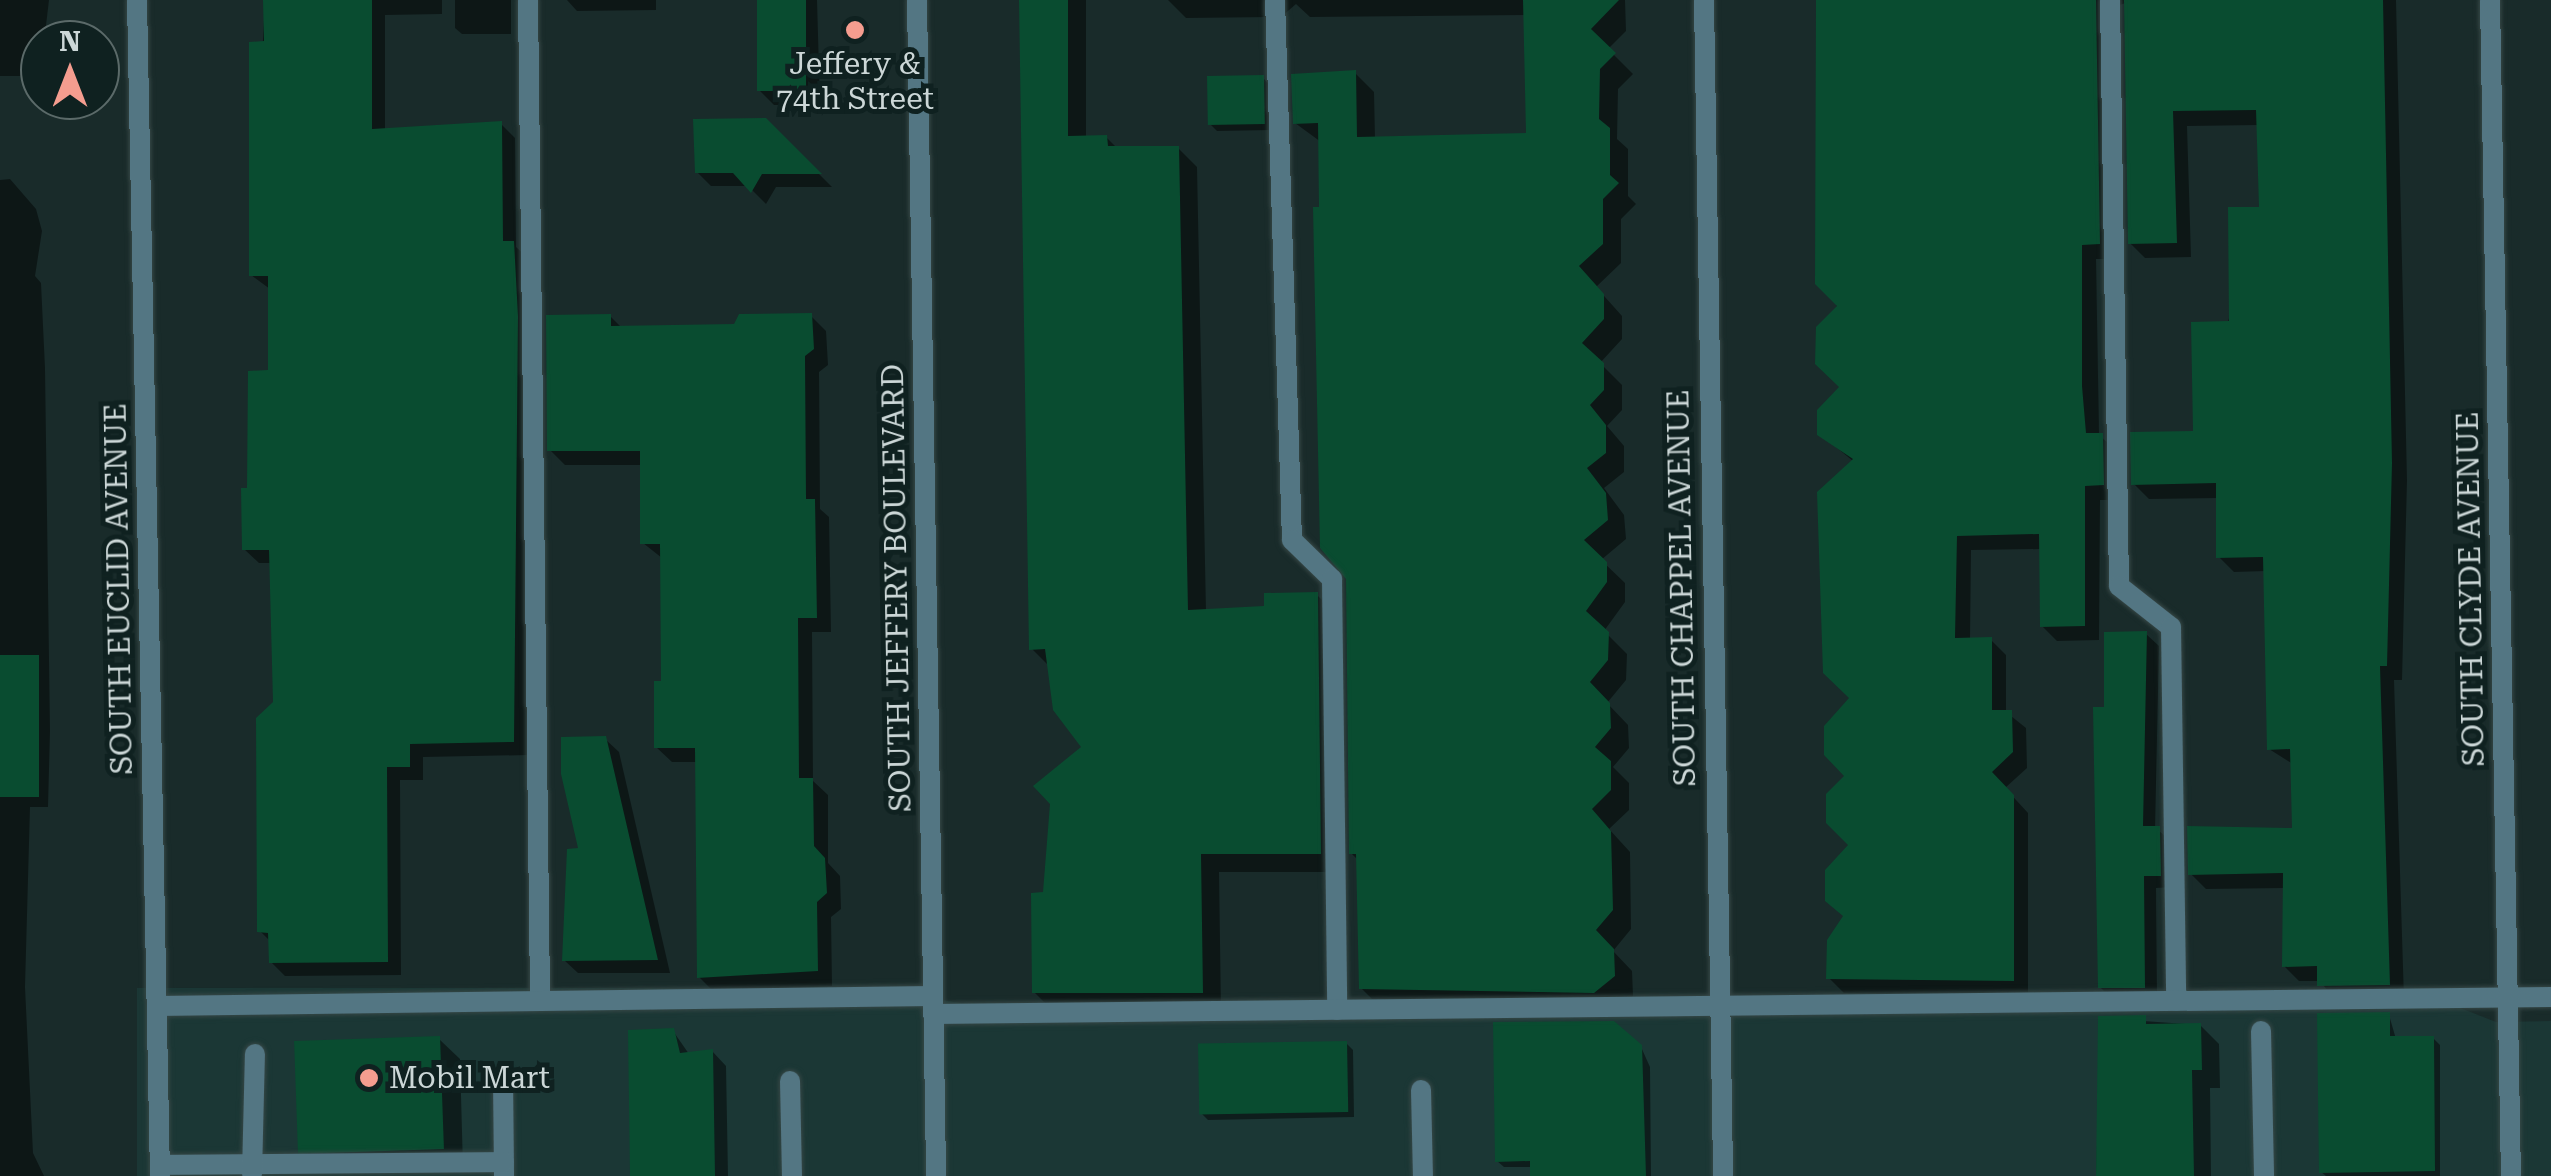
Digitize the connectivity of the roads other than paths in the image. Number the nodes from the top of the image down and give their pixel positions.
1 (138, 0) edge
2 (528, 0) edge
3 (917, 0) edge
4 (1275, 0) edge
5 (1704, 0) edge
6 (2110, 0) edge
7 (2490, 0) edge
8 (2551, 997) edge
9 (2508, 998) junction
10 (540, 1000) junction
11 (2176, 1001) junction
12 (933, 1005) junction
13 (157, 1006) junction
14 (1718, 1006) junction
15 (1337, 1010) junction
16 (2261, 1030) dead end
17 (255, 1054) dead end
18 (503, 1078) dead end
19 (790, 1081) dead end
20 (1421, 1090) dead end
21 (504, 1169) edge
22 (160, 1170) edge
23 (252, 1170) edge
24 (792, 1176) edge
25 (936, 1176) edge
26 (1423, 1176) edge
27 (1723, 1176) edge
28 (2264, 1176) edge
29 (2511, 1176) edge

1 - 13 street, SOUTH EUCLID AVENUE
2 - 10 street
3 - 12 street, SOUTH JEFFERY BOULEVARD
4 - 15 street
5 - 14 street, SOUTH CHAPPEL AVENUE
6 - 11 street
7 - 9 street, SOUTH CLYDE AVENUE
8 - 9 street
9 - 11 street
9 - 29 street, SOUTH CLYDE AVENUE
10 - 12 street
10 - 13 street
11 - 14 street
12 - 15 street
12 - 25 street, SOUTH JEFFERY BOULEVARD
13 - 22 street, SOUTH EUCLID AVENUE
14 - 15 street
14 - 27 street, SOUTH CHAPPEL AVENUE
16 - 28 street
17 - 23 street
18 - 21 street
19 - 24 street
20 - 26 street
21 - 23 street
22 - 23 street

